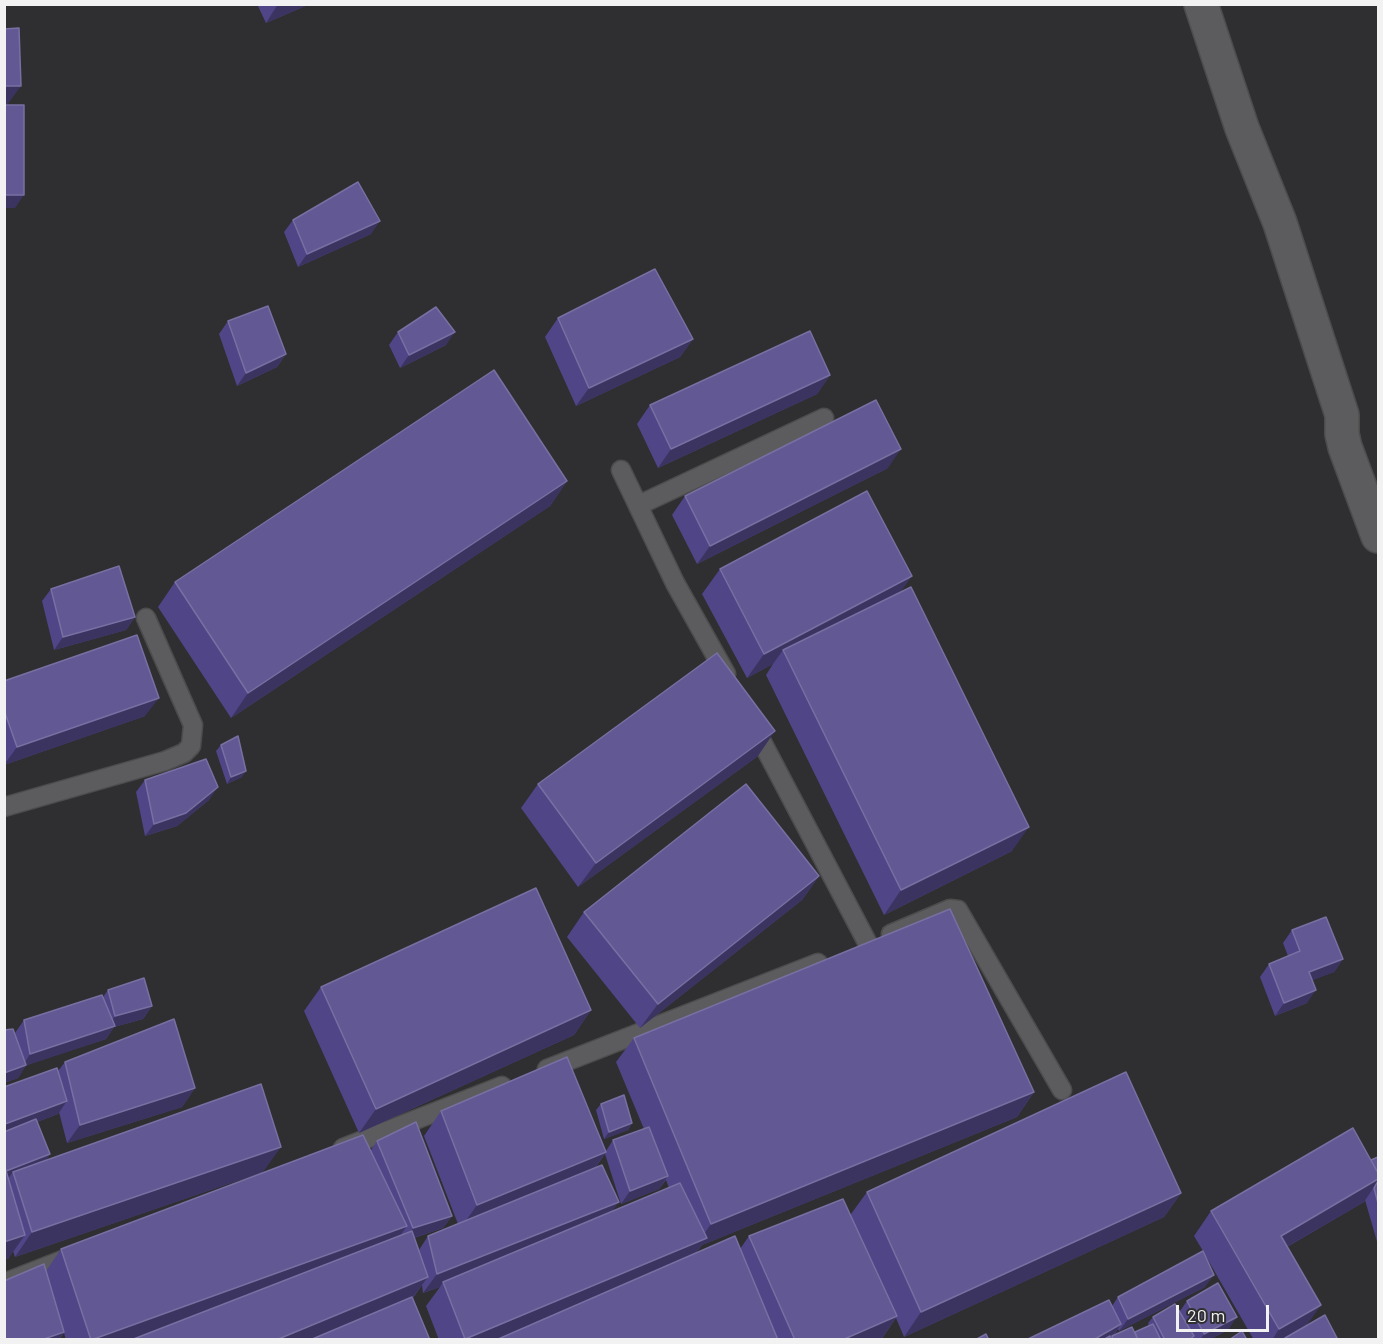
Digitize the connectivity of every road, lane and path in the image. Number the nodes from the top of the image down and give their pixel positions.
1 (1201, 4) edge
2 (824, 418) dead end
3 (621, 470) dead end
4 (639, 505) junction
5 (1378, 536) edge
6 (146, 618) dead end
7 (4, 807) edge
8 (835, 957) edge
9 (1062, 1090) dead end
10 (322, 1157) edge
11 (89, 1250) edge
12 (4, 1283) edge

1 - 5 street
2 - 4 lane
3 - 4 lane
4 - 9 lane
6 - 7 lane
8 - 10 lane
11 - 12 lane

